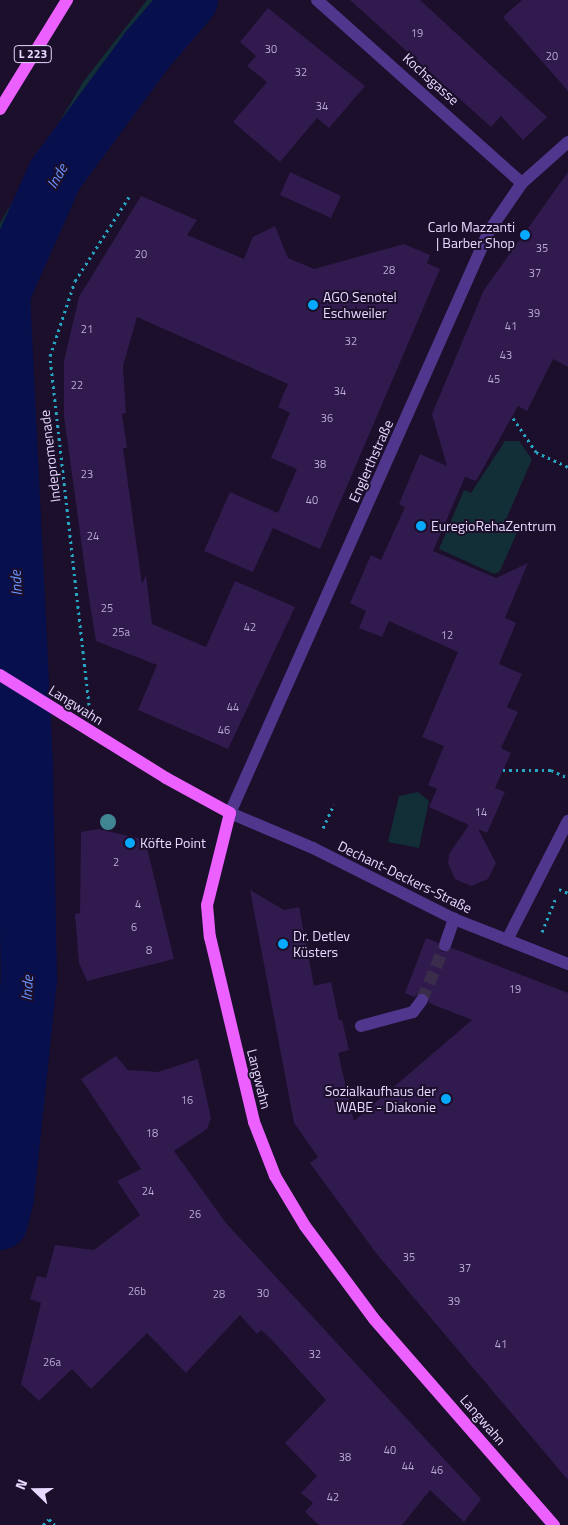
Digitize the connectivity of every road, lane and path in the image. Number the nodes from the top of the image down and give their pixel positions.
1 (66, 0) edge
2 (317, 0) edge
3 (0, 109) edge
4 (568, 142) edge
5 (522, 183) junction
6 (129, 197) dead end
7 (513, 418) dead end
8 (568, 467) edge
9 (0, 675) edge
10 (89, 731) junction
11 (503, 770) dead end
12 (568, 778) edge
13 (230, 813) junction
14 (568, 821) edge
15 (562, 883) dead end
16 (559, 889) junction
17 (568, 893) edge
18 (454, 919) junction
19 (507, 940) junction
20 (445, 945) tunnel mouth
21 (534, 951) junction
22 (568, 964) edge
23 (422, 1000) tunnel mouth
24 (361, 1026) dead end
25 (43, 1525) edge
26 (55, 1525) edge
27 (554, 1525) edge

1 - 3 main road, L 223
2 - 5 street, Kochsgasse
4 - 5 street, Englerthstraße
5 - 13 street, Englerthstraße
6 - 10 path, Indepromenade
7 - 8 path
9 - 10 main road, Langwahn
10 - 13 main road, Langwahn
11 - 12 path
13 - 18 street, Dechant-Deckers-Straße
13 - 27 main road, Langwahn
14 - 19 street
15 - 16 path
16 - 17 path
16 - 21 path
18 - 19 street, Dechant-Deckers-Straße
18 - 20 street
19 - 21 street, Dechant-Deckers-Straße
21 - 22 street, Dechant-Deckers-Straße
23 - 24 street
25 - 26 path

